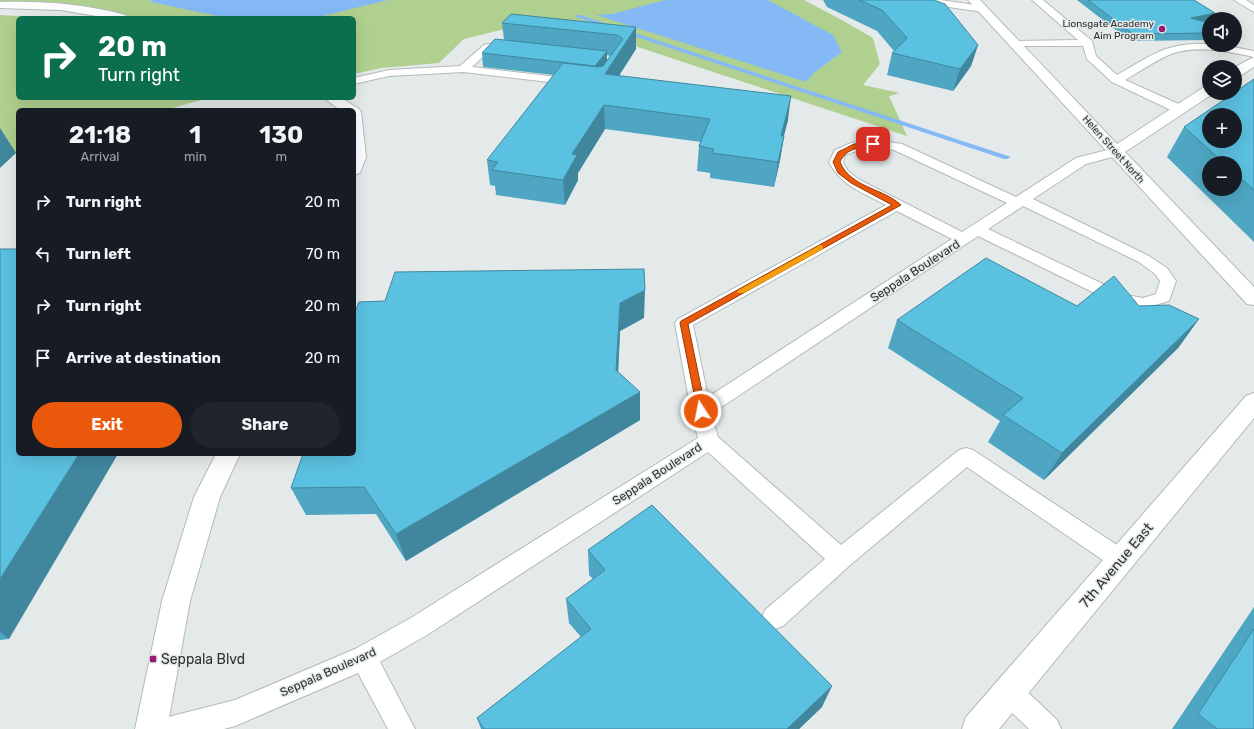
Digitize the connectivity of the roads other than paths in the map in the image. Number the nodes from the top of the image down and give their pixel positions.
1 (921, 0) edge
2 (1037, 0) edge
3 (1239, 0) edge
4 (978, 4) edge
5 (0, 5) edge
6 (1254, 9) edge
7 (0, 12) edge
8 (61, 16) edge
9 (113, 16) edge
10 (1088, 43) junction
11 (1016, 44) junction
12 (518, 50) edge
13 (1254, 54) edge
14 (1254, 60) edge
15 (1242, 68) edge
16 (463, 69) junction
17 (1116, 80) junction
18 (356, 81) edge
19 (584, 84) edge
20 (1202, 95) edge
21 (334, 100) edge
22 (347, 108) edge
23 (1179, 110) junction
24 (356, 134) edge
25 (1115, 152) junction
26 (356, 164) edge
27 (1020, 202) junction
28 (897, 205) junction
29 (970, 234) junction
30 (1254, 299) edge
31 (1254, 402) edge
32 (701, 411) junction
33 (709, 441) junction
34 (227, 456) edge
35 (841, 559) junction
36 (1121, 560) junction
37 (774, 618) dead end
38 (364, 658) junction
39 (1008, 692) junction
40 (151, 729) edge
41 (172, 729) edge
42 (402, 729) edge
43 (978, 729) edge
44 (1048, 729) edge

1 - 4 lane
2 - 10 lane
3 - 6 lane
4 - 11 street, Helen Street North
5 - 9 street
7 - 8 street
10 - 11 lane
10 - 17 lane
11 - 25 street, Helen Street North
12 - 16 lane
13 - 17 lane
14 - 15 street
16 - 18 lane
16 - 19 lane
17 - 23 lane
20 - 23 street, Seppala Boulevard
21 - 22 street
23 - 25 street, Seppala Boulevard
24 - 26 street
25 - 27 lane, Seppala Boulevard
25 - 30 street, Helen Street North
27 - 28 lane
27 - 29 lane, Seppala Boulevard
27 - 29 lane
28 - 29 lane
28 - 32 lane
29 - 32 lane, Seppala Boulevard
31 - 36 street, 7th Avenue East
32 - 33 lane, Seppala Boulevard
33 - 35 lane
33 - 38 lane, Seppala Boulevard
34 - 40 street
35 - 36 lane
35 - 37 lane
36 - 39 street, 7th Avenue East
38 - 41 lane, Seppala Boulevard
38 - 42 lane
39 - 43 street, 7th Avenue East
39 - 44 lane

